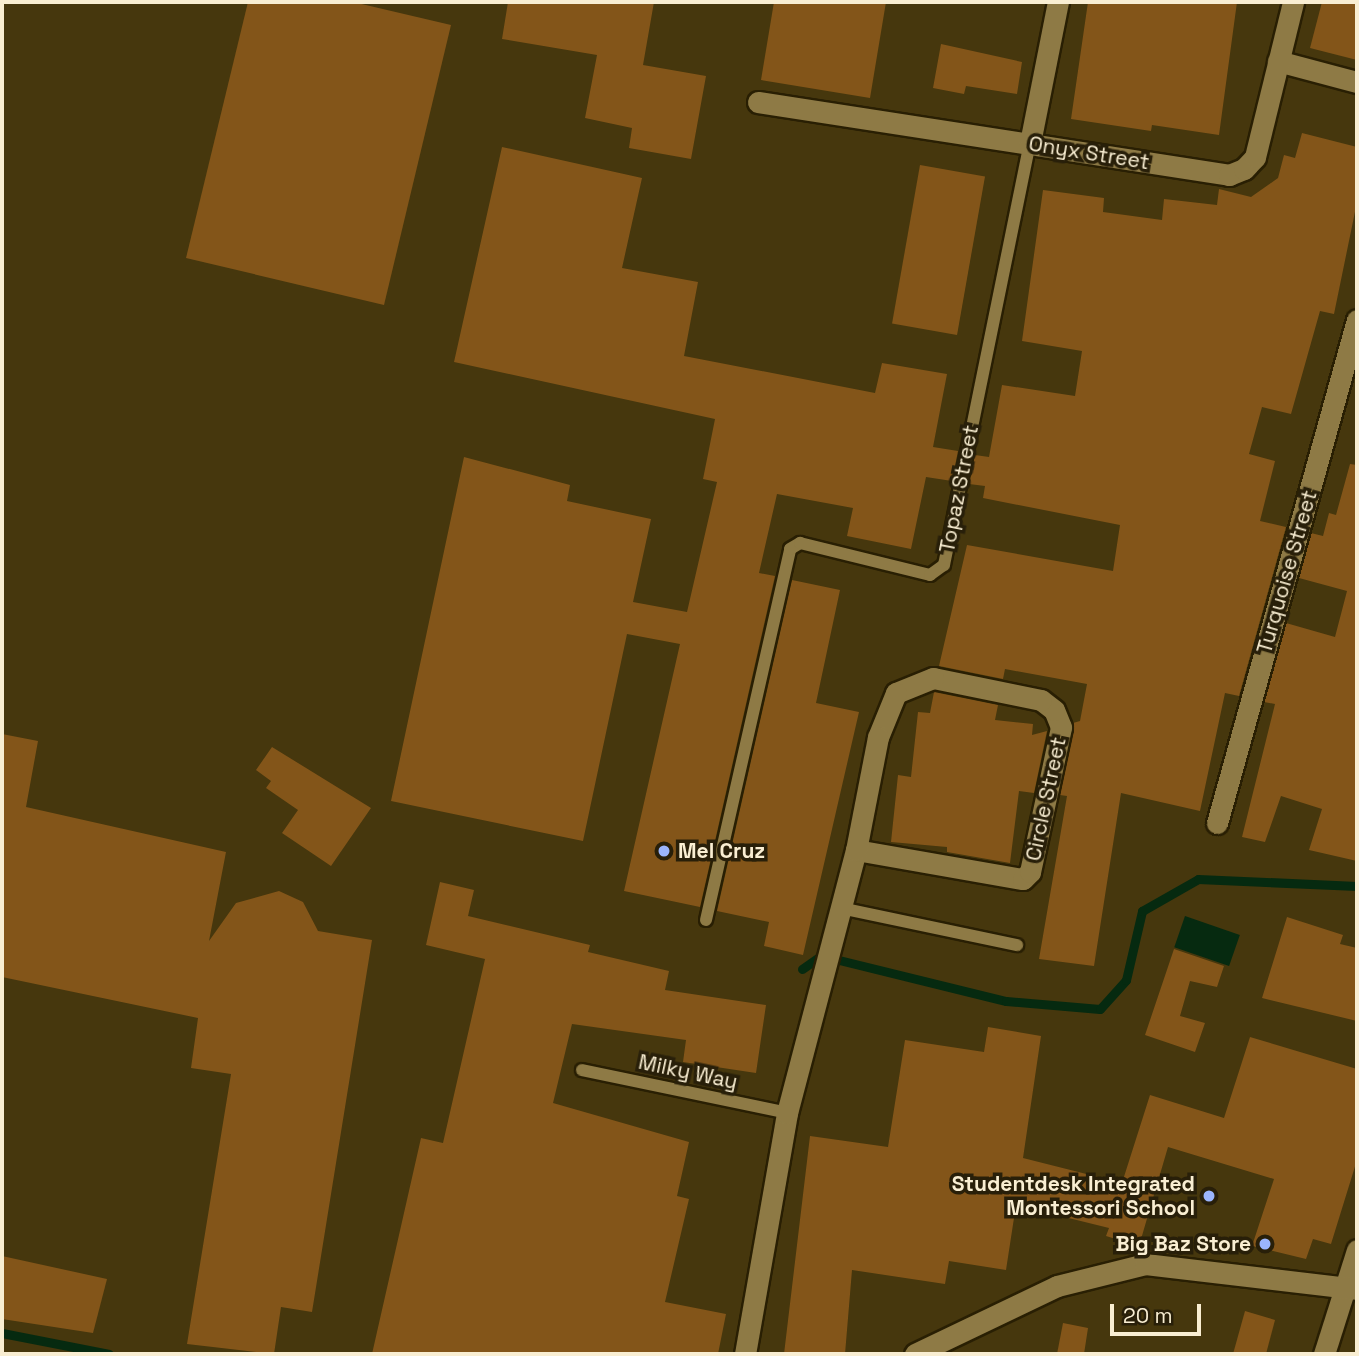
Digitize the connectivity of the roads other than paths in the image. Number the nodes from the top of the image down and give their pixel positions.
1 (1058, 2) edge
2 (1293, 2) edge
3 (1278, 61) junction
4 (1357, 82) edge
5 (758, 102) dead end
6 (1030, 143) junction
7 (1357, 320) edge
8 (1217, 823) dead end
9 (856, 850) junction
10 (841, 908) junction
11 (706, 920) dead end
12 (1017, 945) dead end
13 (582, 1070) dead end
14 (787, 1113) junction
15 (1357, 1250) edge
16 (1351, 1288) edge
17 (745, 1354) edge
18 (915, 1354) edge
19 (1324, 1354) edge

1 - 6 street, Topaz Street
2 - 3 street, Onyx Street
3 - 4 street
3 - 6 street, Onyx Street
5 - 6 street, Onyx Street
6 - 11 lane, Topaz Street
7 - 8 street, Turquoise Street
9 - 9 street, Circle Street
9 - 10 street, Circle Street
10 - 12 lane
10 - 14 street, Circle Street
13 - 14 lane, Milky Way
14 - 17 street, Circle Street
15 - 16 street
16 - 18 street
16 - 19 street

